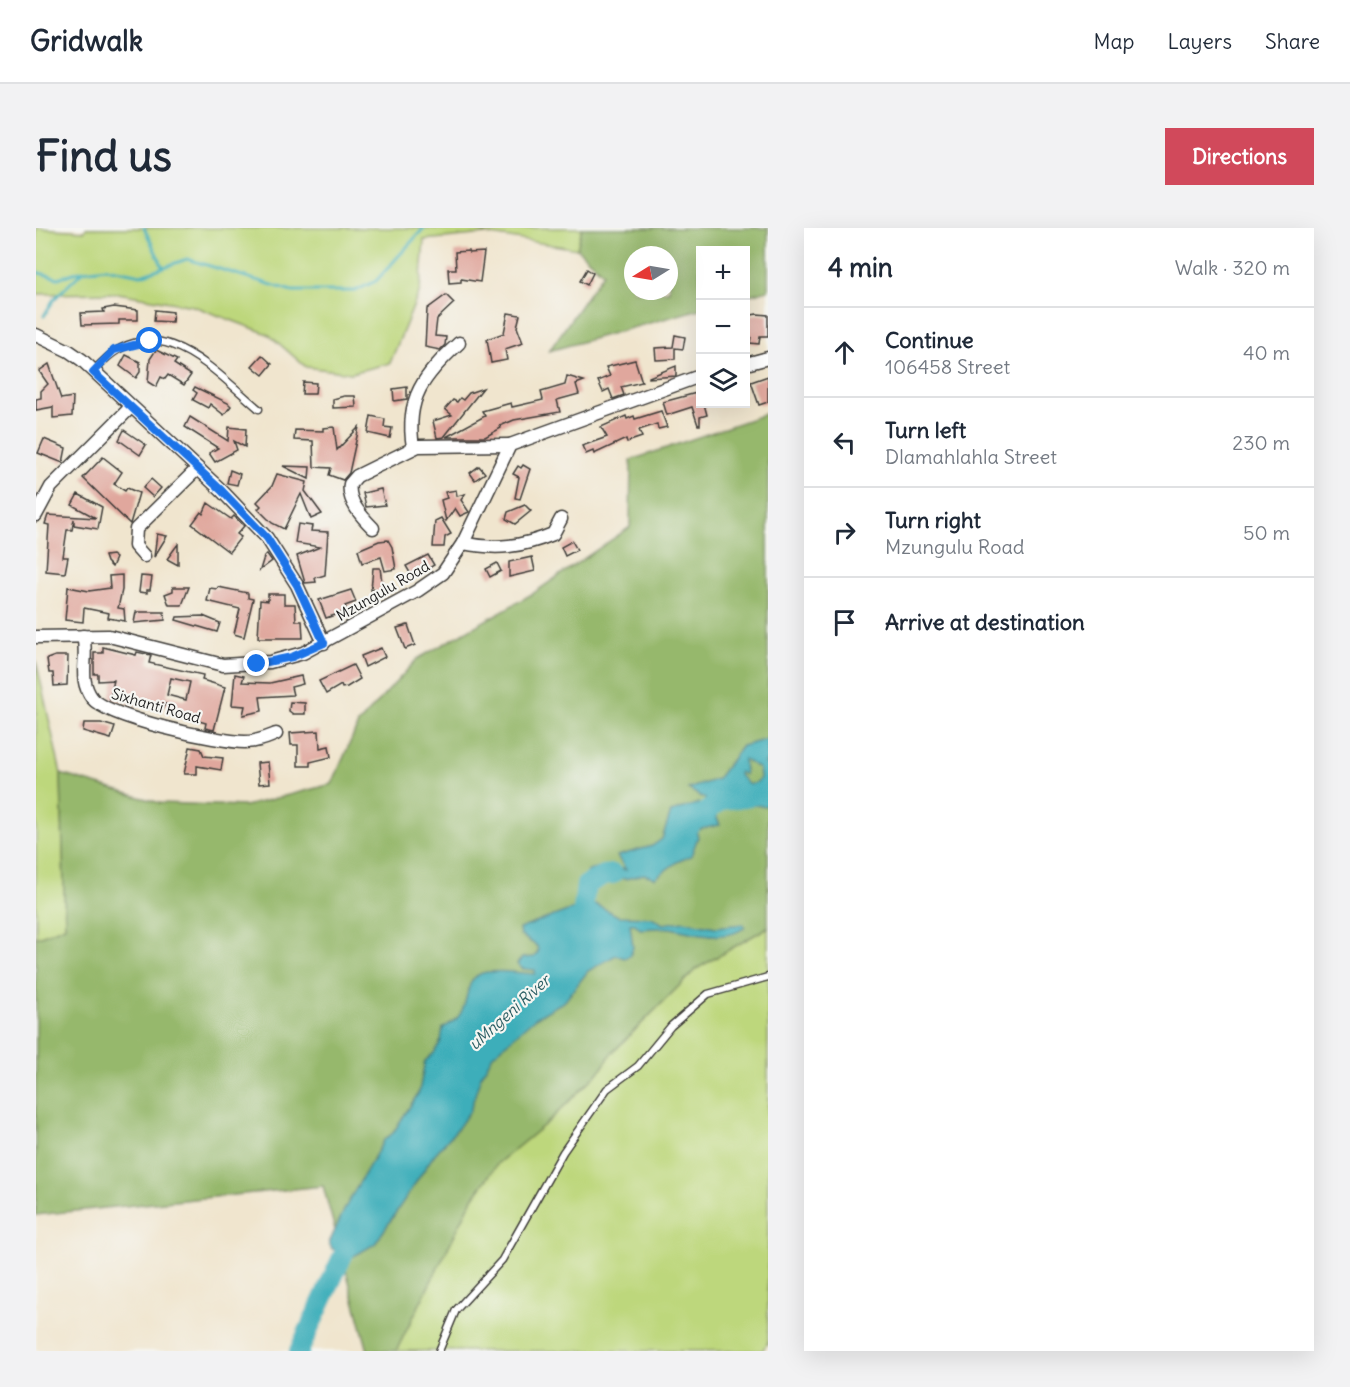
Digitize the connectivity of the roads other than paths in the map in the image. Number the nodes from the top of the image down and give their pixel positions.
1 (36, 335) edge
2 (459, 343) dead end
3 (768, 358) edge
4 (750, 363) edge
5 (93, 372) junction
6 (696, 377) edge
7 (131, 407) junction
8 (259, 409) dead end
9 (510, 445) junction
10 (413, 447) junction
11 (197, 469) junction
12 (36, 515) edge
13 (561, 519) dead end
14 (373, 528) dead end
15 (463, 543) junction
16 (144, 556) dead end
17 (83, 636) junction
18 (36, 637) edge
19 (324, 643) junction
20 (276, 734) dead end
21 (768, 977) edge
22 (439, 1351) edge

1 - 5 street
2 - 10 street
3 - 4 street
5 - 7 street
5 - 8 lane
6 - 9 street
7 - 11 street
7 - 12 street
9 - 10 street
9 - 15 street, Mzungulu Road
10 - 14 street
11 - 16 street
11 - 19 street
13 - 15 street
15 - 19 street, Mzungulu Road
17 - 18 street, Mzungulu Road
17 - 19 street, Mzungulu Road
17 - 20 street, Sixhanti Road
21 - 22 lane

